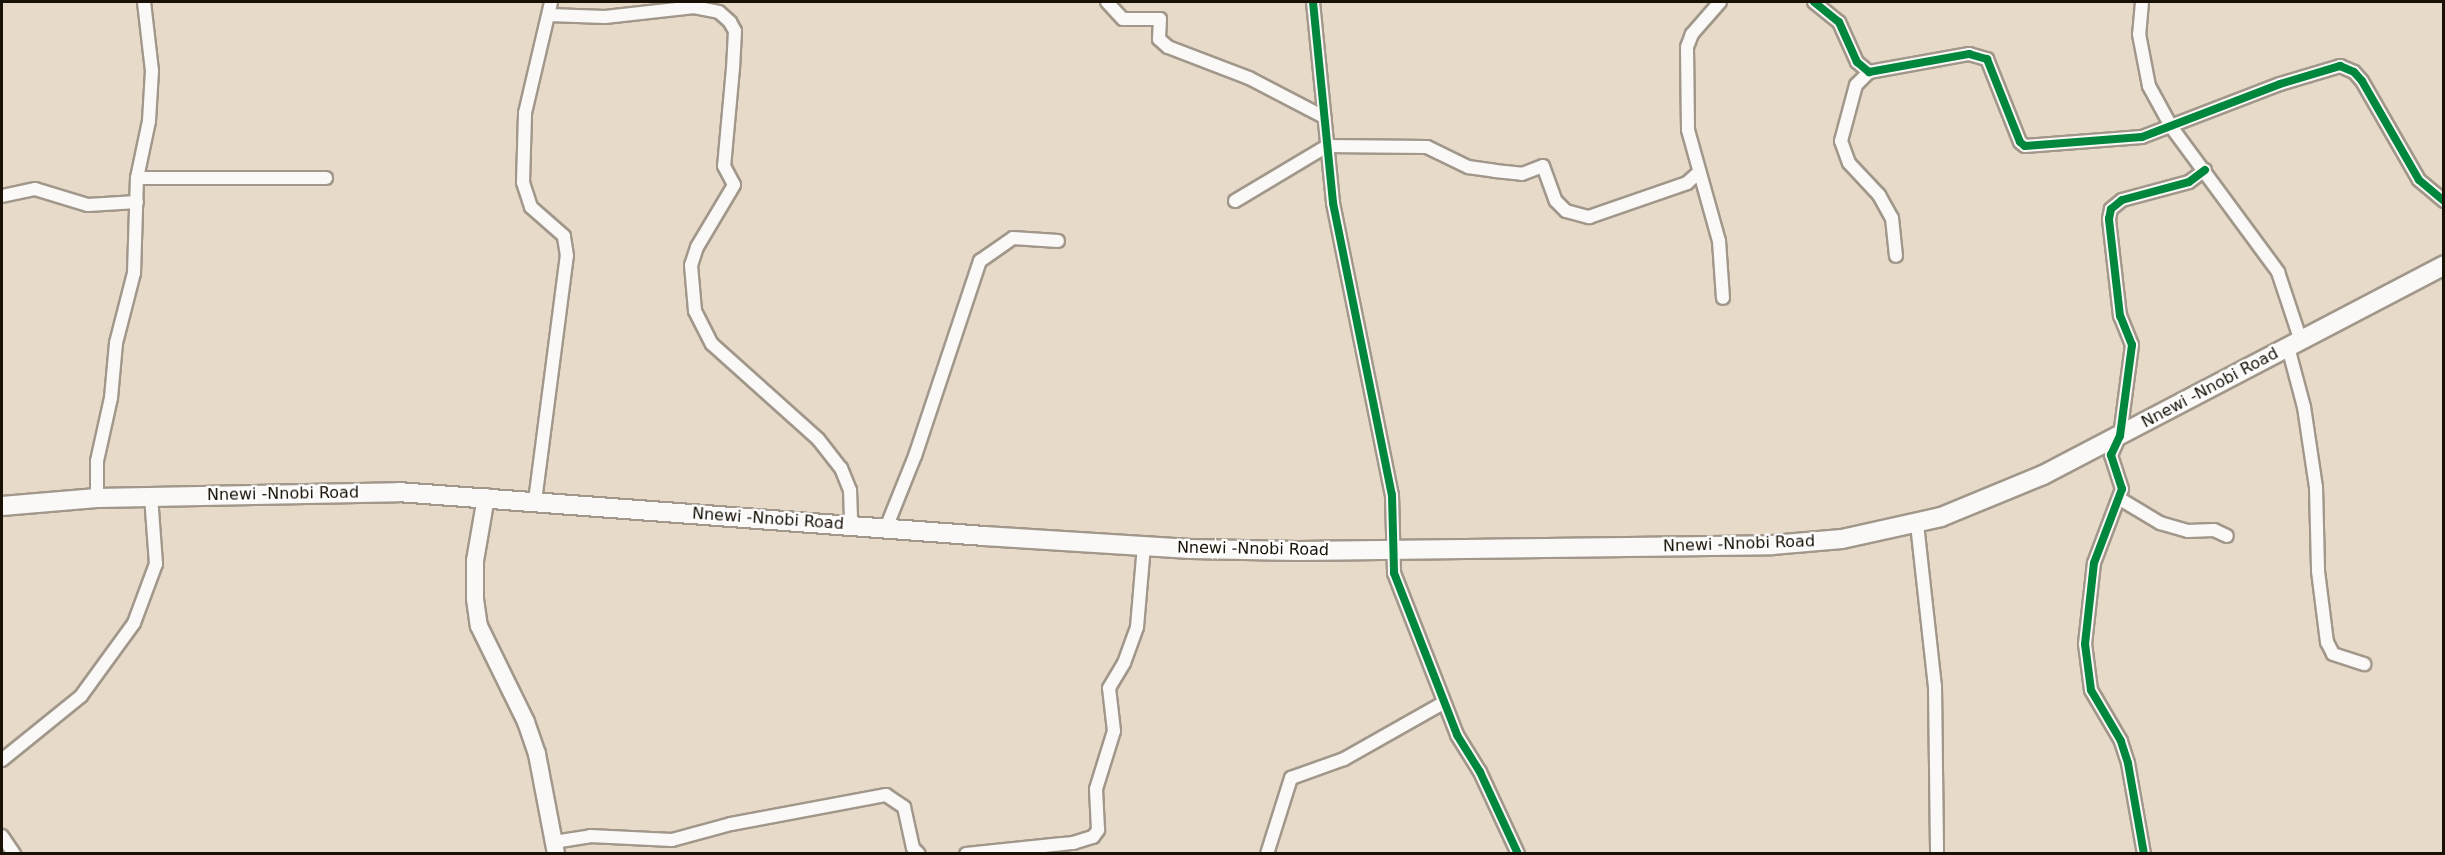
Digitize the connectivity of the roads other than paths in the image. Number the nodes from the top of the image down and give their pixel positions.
1 (144, 2) edge
2 (551, 2) edge
3 (1107, 2) edge
4 (1313, 2) edge
5 (1720, 2) edge
6 (1814, 2) edge
7 (2142, 2) edge
8 (549, 15) junction
9 (1869, 72) junction
10 (1324, 117) junction
11 (2172, 128) junction
12 (1327, 146) junction
13 (2205, 170) junction
14 (1698, 173) junction
15 (137, 178) junction
16 (326, 178) dead end
17 (2, 196) edge
18 (1235, 201) dead end
19 (2444, 201) edge
20 (137, 202) junction
21 (1058, 242) dead end
22 (1896, 256) dead end
23 (2444, 265) edge
24 (1723, 298) dead end
25 (2294, 344) junction
26 (2120, 436) junction
27 (151, 496) junction
28 (486, 497) junction
29 (97, 498) junction
30 (2120, 500) junction
31 (535, 501) junction
32 (2, 506) edge
33 (1917, 524) junction
34 (851, 525) junction
35 (886, 528) junction
36 (2227, 536) dead end
37 (1144, 546) junction
38 (1391, 550) junction
39 (2364, 664) dead end
40 (1443, 703) junction
41 (2, 760) edge
42 (2, 836) edge
43 (555, 848) edge
44 (14, 854) edge
45 (919, 854) edge
46 (966, 854) edge
47 (1267, 854) edge
48 (1518, 854) edge
49 (1937, 854) edge
50 (2144, 854) edge

1 - 15 street
2 - 8 street
3 - 10 street
4 - 10 street
5 - 14 street
6 - 9 street
7 - 11 street
8 - 31 street
8 - 34 street
9 - 11 street
9 - 22 street
10 - 12 street
11 - 13 street
11 - 19 street
12 - 14 street
12 - 18 street
12 - 38 street
13 - 25 street
13 - 26 street
14 - 24 street
15 - 16 street
15 - 20 street
17 - 20 street
20 - 29 street
21 - 35 street
23 - 25 main road, Nnewi -Nnobi Road
25 - 26 main road, Nnewi -Nnobi Road
25 - 39 street
26 - 30 street
26 - 33 main road, Nnewi -Nnobi Road
27 - 28 main road, Nnewi -Nnobi Road
27 - 29 main road, Nnewi -Nnobi Road
27 - 41 street
28 - 31 main road, Nnewi -Nnobi Road
28 - 43 street
29 - 32 main road, Nnewi -Nnobi Road
30 - 36 street
30 - 50 street
31 - 34 main road, Nnewi -Nnobi Road
33 - 38 main road, Nnewi -Nnobi Road
33 - 49 street
34 - 35 main road, Nnewi -Nnobi Road
35 - 37 main road, Nnewi -Nnobi Road
37 - 38 main road, Nnewi -Nnobi Road
37 - 46 street
38 - 40 street
40 - 47 street
40 - 48 street
42 - 44 street
43 - 45 street

